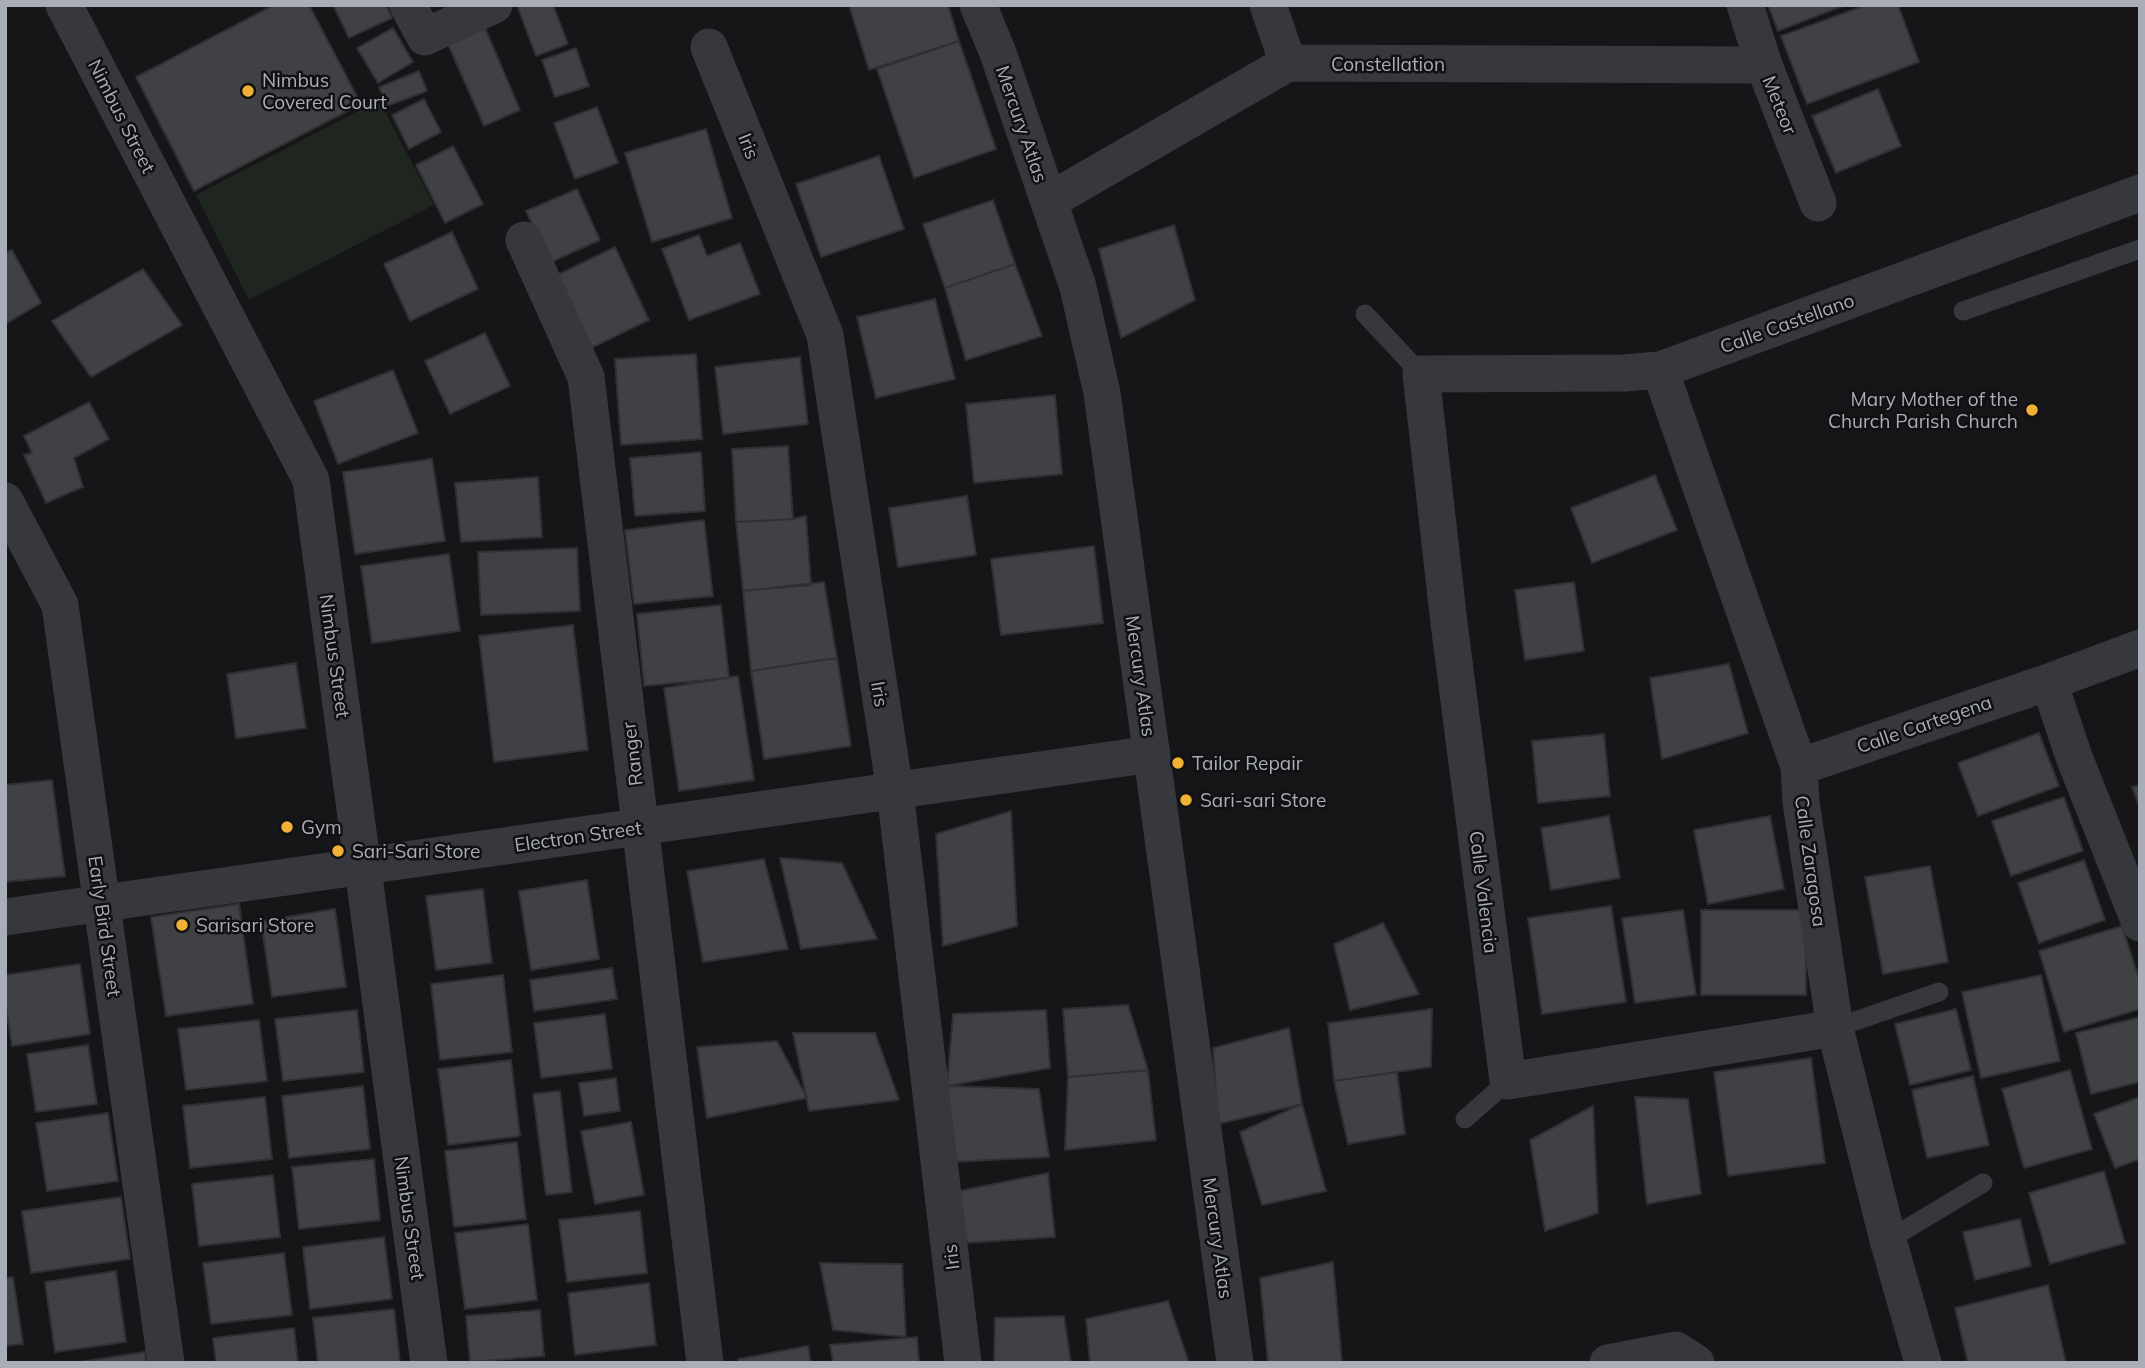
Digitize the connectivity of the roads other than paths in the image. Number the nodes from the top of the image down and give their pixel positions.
1 (64, 5) edge
2 (408, 5) edge
3 (494, 5) edge
4 (978, 5) edge
5 (1268, 5) edge
6 (1745, 5) edge
7 (709, 47) dead end
8 (1288, 63) junction
9 (1764, 65) junction
10 (2140, 193) edge
11 (1049, 201) junction
12 (1818, 203) dead end
13 (524, 240) dead end
14 (2140, 249) edge
15 (1963, 311) dead end
16 (1366, 314) dead end
17 (1660, 370) junction
18 (1420, 374) junction
19 (5, 501) edge
20 (2140, 648) edge
21 (2049, 682) junction
22 (1152, 754) junction
23 (1799, 767) junction
24 (895, 791) junction
25 (641, 827) junction
26 (363, 866) junction
27 (102, 903) junction
28 (2137, 908) edge
29 (5, 917) edge
30 (1938, 992) dead end
31 (1835, 1028) junction
32 (1508, 1081) junction
33 (1465, 1119) dead end
34 (1983, 1183) dead end
35 (1888, 1240) junction
36 (166, 1363) edge
37 (429, 1363) edge
38 (705, 1363) edge
39 (963, 1363) edge
40 (1236, 1363) edge
41 (1608, 1363) edge
42 (1696, 1363) edge
43 (1923, 1363) edge

1 - 26 street, Nimbus Street
2 - 3 street
4 - 11 street, Mercury Atlas
5 - 8 street
6 - 9 street, Meteor
7 - 24 street, Iris
8 - 9 street, Constellation
8 - 11 street
9 - 12 street, Meteor
10 - 17 street, Calle Castellano
11 - 22 street, Mercury Atlas
13 - 25 street, Ranger
14 - 15 lane
16 - 18 lane
17 - 18 street, Calle Castellano
17 - 23 street, Calle Zaragosa
18 - 32 street, Calle Valencia
19 - 27 street, Early Bird Street
20 - 21 street, Calle Cartegena
21 - 23 street, Calle Cartegena
21 - 28 street
22 - 24 street, Electron Street
22 - 40 street, Mercury Atlas
23 - 31 street, Calle Zaragosa
24 - 25 street, Electron Street
24 - 39 street, Iris
25 - 26 street, Electron Street
25 - 38 street, Ranger
26 - 27 street, Electron Street
26 - 37 street, Nimbus Street
27 - 29 street, Electron Street
27 - 36 street, Early Bird Street
30 - 31 lane
31 - 32 street
31 - 35 street, Calle Zaragosa
32 - 33 lane
34 - 35 lane
35 - 43 street, Calle Zaragosa
41 - 42 street

